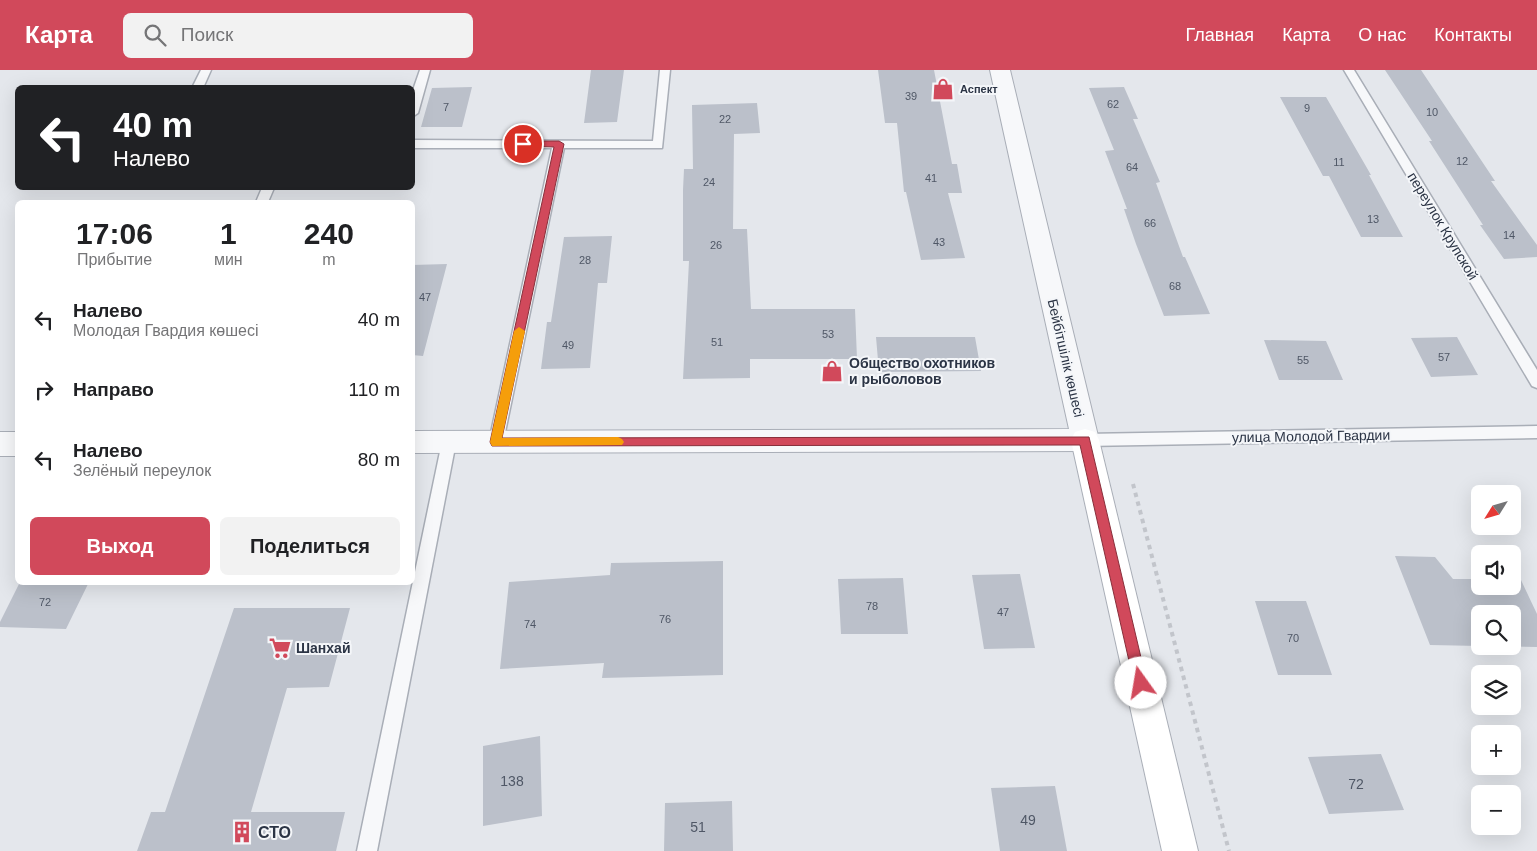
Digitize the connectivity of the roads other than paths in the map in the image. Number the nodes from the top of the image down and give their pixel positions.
1 (206, 70) edge
2 (425, 70) edge
3 (665, 70) edge
4 (1000, 70) edge
5 (1349, 70) edge
6 (198, 85) edge
7 (415, 103) edge
8 (415, 144) edge
9 (559, 144) junction
10 (1537, 382) edge
11 (1537, 432) edge
12 (1085, 440) junction
13 (415, 442) edge
14 (449, 442) junction
15 (496, 442) junction
16 (0, 444) edge
17 (15, 444) edge
18 (366, 851) edge
19 (1180, 851) edge

1 - 6 lane
2 - 7 lane
3 - 9 lane
4 - 12 street, Бейбітшілік көшесі
5 - 10 lane, переулок Крупской
8 - 9 lane
9 - 15 lane
11 - 12 lane, улица Молодой Гвардии
12 - 15 street
12 - 19 street, Бейбітшілік көшесі
13 - 14 street
14 - 15 street
14 - 18 lane
16 - 17 street

